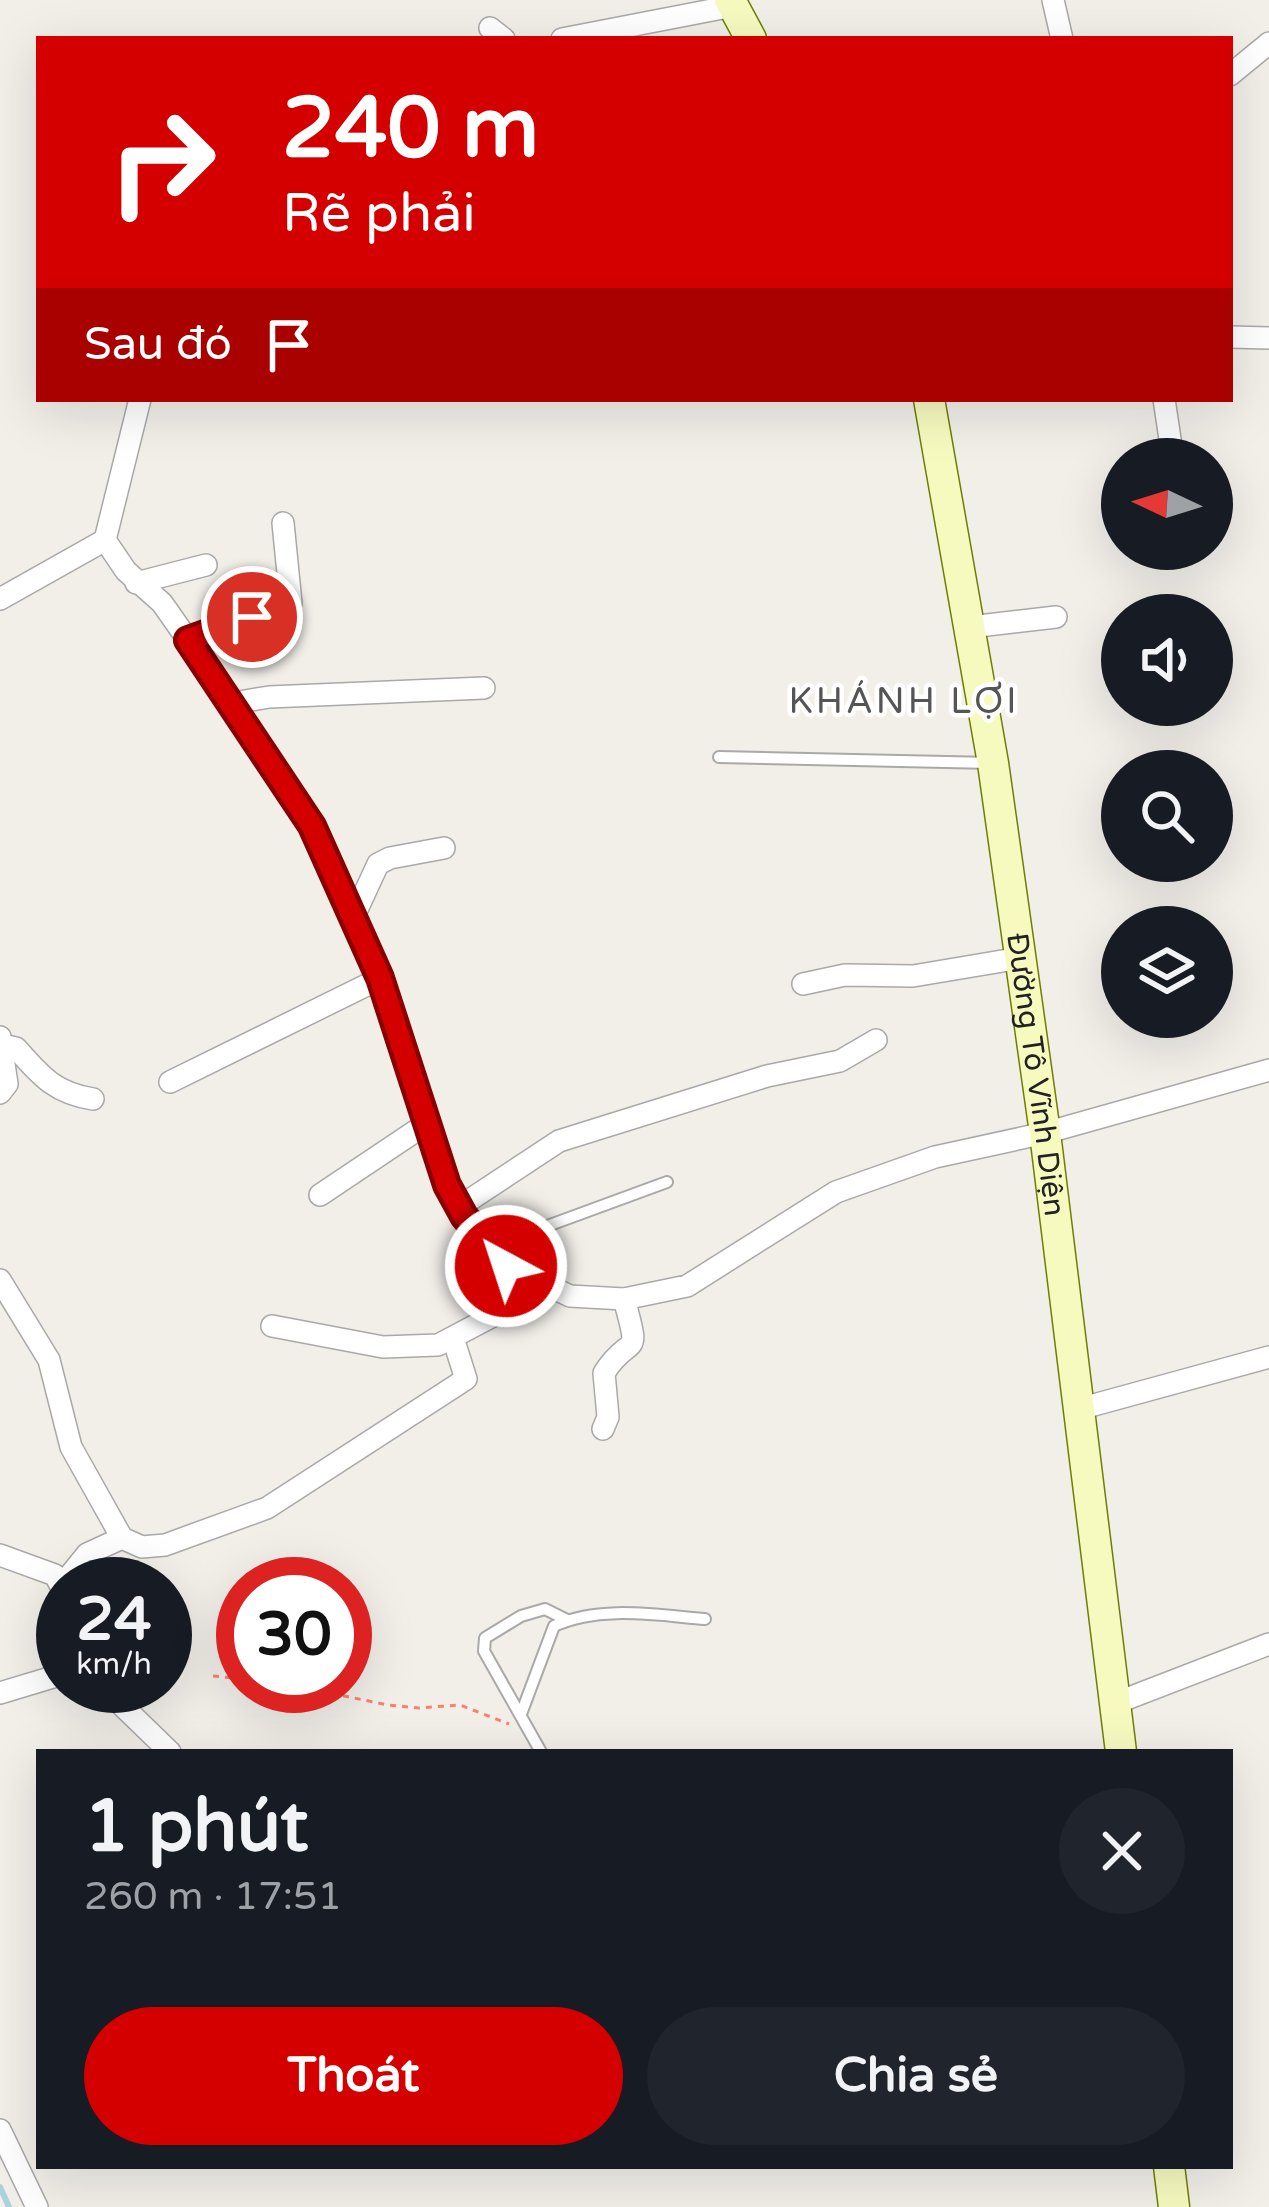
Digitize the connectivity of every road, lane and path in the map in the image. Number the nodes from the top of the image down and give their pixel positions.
1 (1053, 0) edge
2 (731, 3) edge
3 (576, 36) edge
4 (750, 36) edge
5 (1061, 36) edge
6 (1269, 43) edge
7 (1233, 73) edge
8 (1233, 337) edge
9 (1269, 338) edge
10 (139, 402) edge
11 (930, 402) edge
12 (1164, 402) edge
13 (1170, 438) edge
14 (283, 523) dead end
15 (105, 540) junction
16 (206, 565) dead end
17 (136, 583) junction
18 (0, 599) edge
19 (1056, 617) dead end
20 (970, 627) junction
21 (188, 640) junction
22 (484, 688) dead end
23 (233, 704) junction
24 (719, 758) dead end
25 (993, 764) junction
26 (444, 848) dead end
27 (354, 916) junction
28 (1020, 958) junction
29 (380, 978) junction
30 (803, 984) dead end
31 (1, 1040) edge
32 (876, 1040) dead end
33 (1269, 1070) edge
34 (170, 1082) dead end
35 (0, 1093) edge
36 (93, 1099) dead end
37 (426, 1124) junction
38 (1045, 1133) junction
39 (667, 1181) dead end
40 (320, 1196) dead end
41 (459, 1207) junction
42 (490, 1247) junction
43 (0, 1280) edge
44 (547, 1288) junction
45 (624, 1299) junction
46 (272, 1326) dead end
47 (453, 1338) junction
48 (1269, 1357) edge
49 (1079, 1409) junction
50 (603, 1429) dead end
51 (122, 1538) junction
52 (0, 1555) edge
53 (85, 1557) edge
54 (36, 1568) edge
55 (705, 1619) dead end
56 (567, 1620) junction
57 (1269, 1644) edge
58 (213, 1676) dead end
59 (216, 1676) edge
60 (36, 1682) edge
61 (0, 1693) edge
62 (372, 1702) edge
63 (1116, 1703) junction
64 (130, 1713) edge
65 (520, 1714) junction
66 (532, 1735) junction
67 (167, 1749) edge
68 (539, 1749) edge
69 (1121, 1749) edge
70 (0, 2130) edge
71 (1169, 2169) edge
72 (37, 2207) edge
73 (1174, 2207) edge

1 - 5 street
2 - 3 street
2 - 4 main road
6 - 7 street
8 - 9 street
10 - 15 street
11 - 20 main road, Đường Tô Vĩnh Diện
12 - 13 street
14 - 21 street
15 - 17 street
15 - 18 street
16 - 17 street
17 - 21 street
19 - 20 street
20 - 25 main road, Đường Tô Vĩnh Diện
21 - 23 street
22 - 23 street
23 - 27 street
24 - 25 lane
25 - 28 main road, Đường Tô Vĩnh Diện
26 - 27 street
27 - 29 street
28 - 30 street
28 - 38 main road, Đường Tô Vĩnh Diện
29 - 34 street
29 - 37 street
31 - 35 street
31 - 36 street
32 - 41 street
33 - 38 street
37 - 40 street
37 - 41 street
38 - 45 street
38 - 49 main road, Đường Tô Vĩnh Diện
39 - 42 lane
41 - 42 street
42 - 44 street
43 - 51 street
44 - 45 street
44 - 47 street
45 - 50 street
46 - 47 street
47 - 51 street
48 - 49 street
49 - 63 main road, Đường Tô Vĩnh Diện
51 - 53 street
52 - 54 street
55 - 56 lane
56 - 65 lane
56 - 65 lane
57 - 63 street
58 - 59 path
60 - 61 street
62 - 66 path
63 - 69 main road, Đường Tô Vĩnh Diện
64 - 67 street
65 - 66 lane
66 - 68 lane
70 - 72 street
71 - 73 main road

